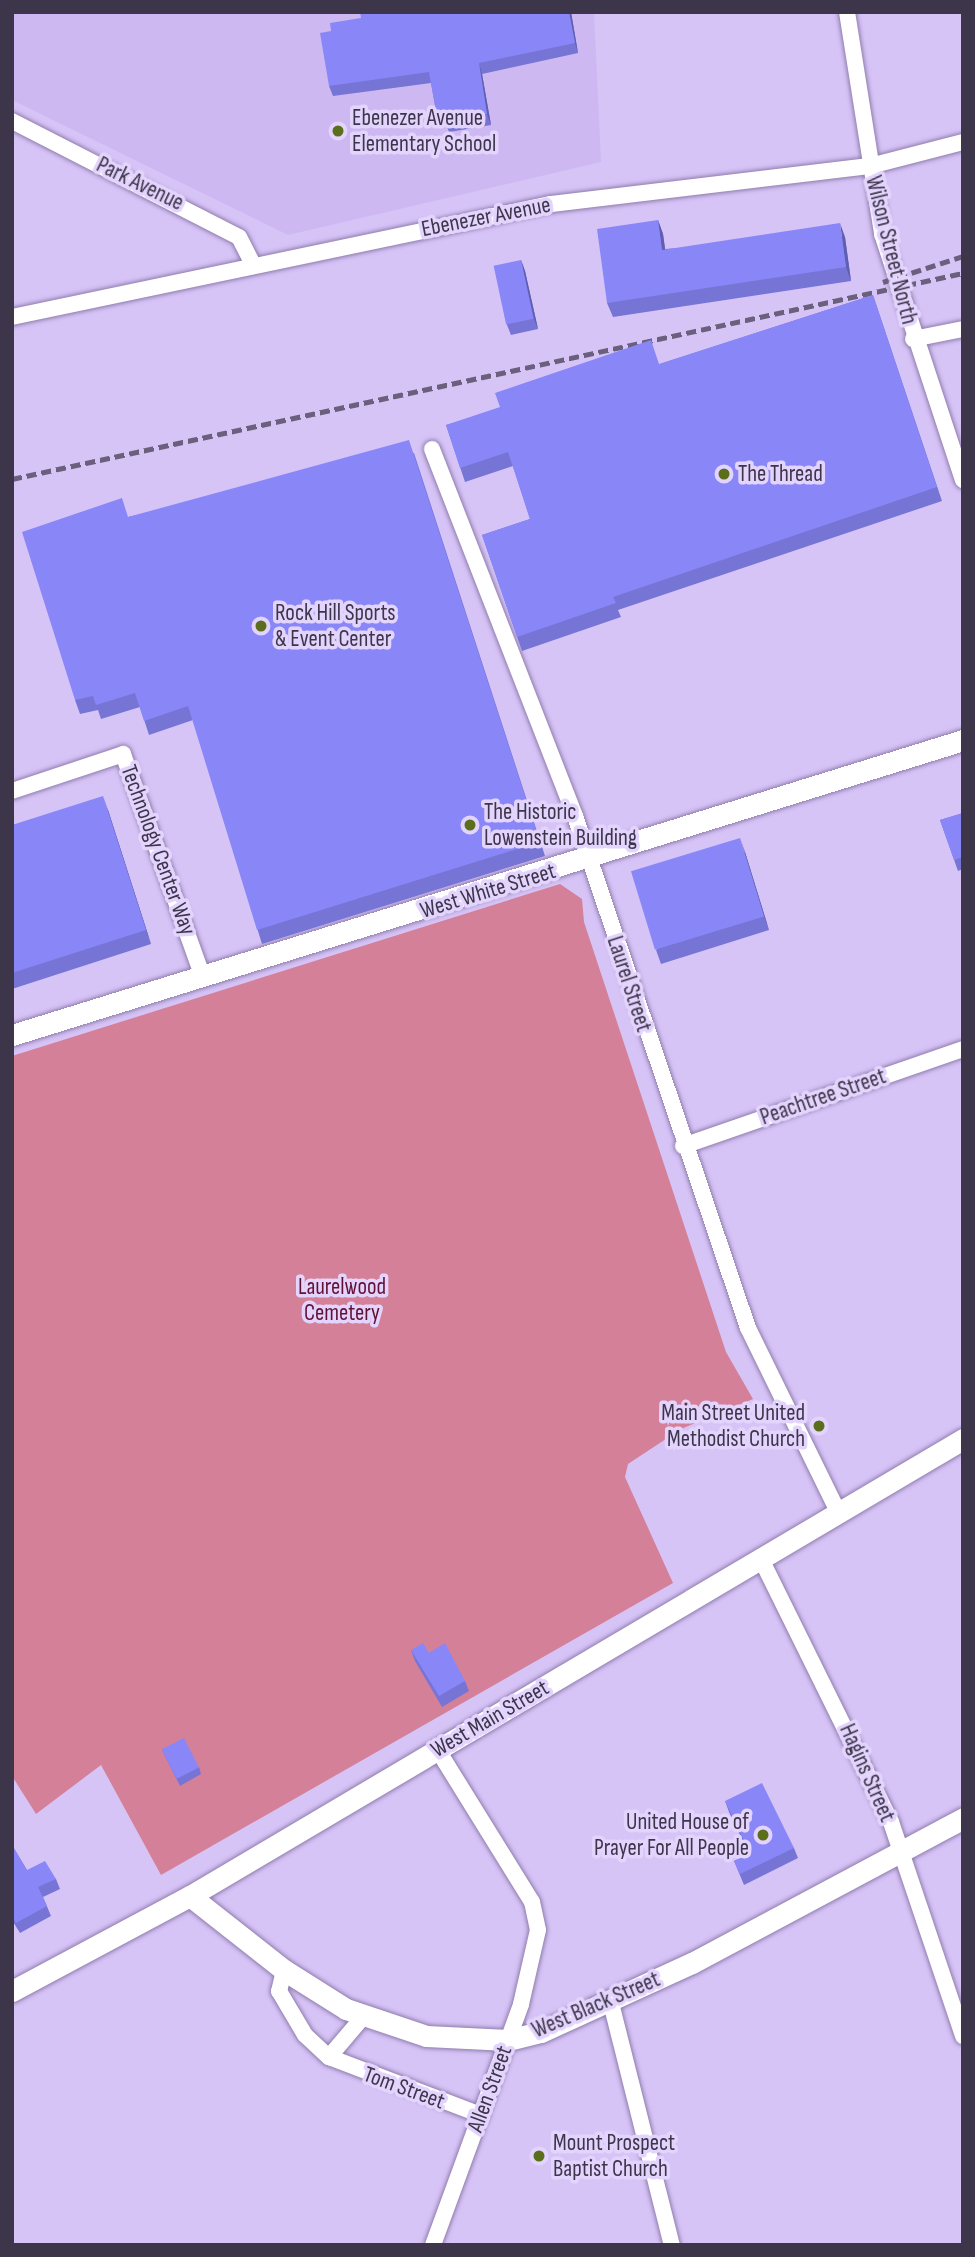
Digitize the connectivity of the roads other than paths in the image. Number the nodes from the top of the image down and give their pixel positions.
1 (847, 12) edge
2 (12, 121) edge
3 (963, 142) edge
4 (870, 166) junction
5 (253, 264) junction
6 (12, 317) edge
7 (963, 328) edge
8 (913, 339) junction
9 (432, 449) dead end
10 (963, 480) edge
11 (963, 740) edge
12 (12, 791) edge
13 (589, 860) junction
14 (203, 978) junction
15 (12, 1035) edge
16 (963, 1049) edge
17 (682, 1146) junction
18 (963, 1439) edge
19 (838, 1512) junction
20 (761, 1559) junction
21 (437, 1749) junction
22 (963, 1818) edge
23 (897, 1852) junction
24 (190, 1896) junction
25 (284, 1970) junction
26 (12, 1991) edge
27 (611, 2003) junction
28 (363, 2017) junction
29 (963, 2036) edge
30 (508, 2040) junction
31 (329, 2057) junction
32 (481, 2115) junction
33 (433, 2245) edge
34 (672, 2245) edge

1 - 4 street, Wilson Street North
2 - 5 street, Park Avenue
3 - 4 street, Ebenezer Avenue
4 - 5 street, Ebenezer Avenue
4 - 8 street, Wilson Street North
5 - 6 street, Ebenezer Avenue
7 - 8 street
8 - 10 street, Wilson Street North
9 - 13 street, Laurel Street
11 - 13 street, West White Street
12 - 14 street, Technology Center Way
13 - 14 street, West White Street
13 - 17 street, Laurel Street
14 - 15 street, West White Street
16 - 17 street, Peachtree Street
17 - 19 street, Laurel Street
18 - 19 street, West Main Street
19 - 20 street, West Main Street
20 - 21 street, West Main Street
20 - 23 street, Hagins Street
21 - 24 street, West Main Street
21 - 30 street, Allen Street
22 - 23 street, West Black Street
23 - 27 street, West Black Street
23 - 29 street, Hagins Street
24 - 25 street, West Black Street
24 - 26 street, West Main Street
25 - 28 street, West Black Street
25 - 31 street, Tom Street
27 - 30 street, West Black Street
27 - 34 street
28 - 30 street, West Black Street
28 - 31 street, Tom Street
30 - 32 street, Allen Street
31 - 32 street, Tom Street
32 - 33 street, Allen Street

